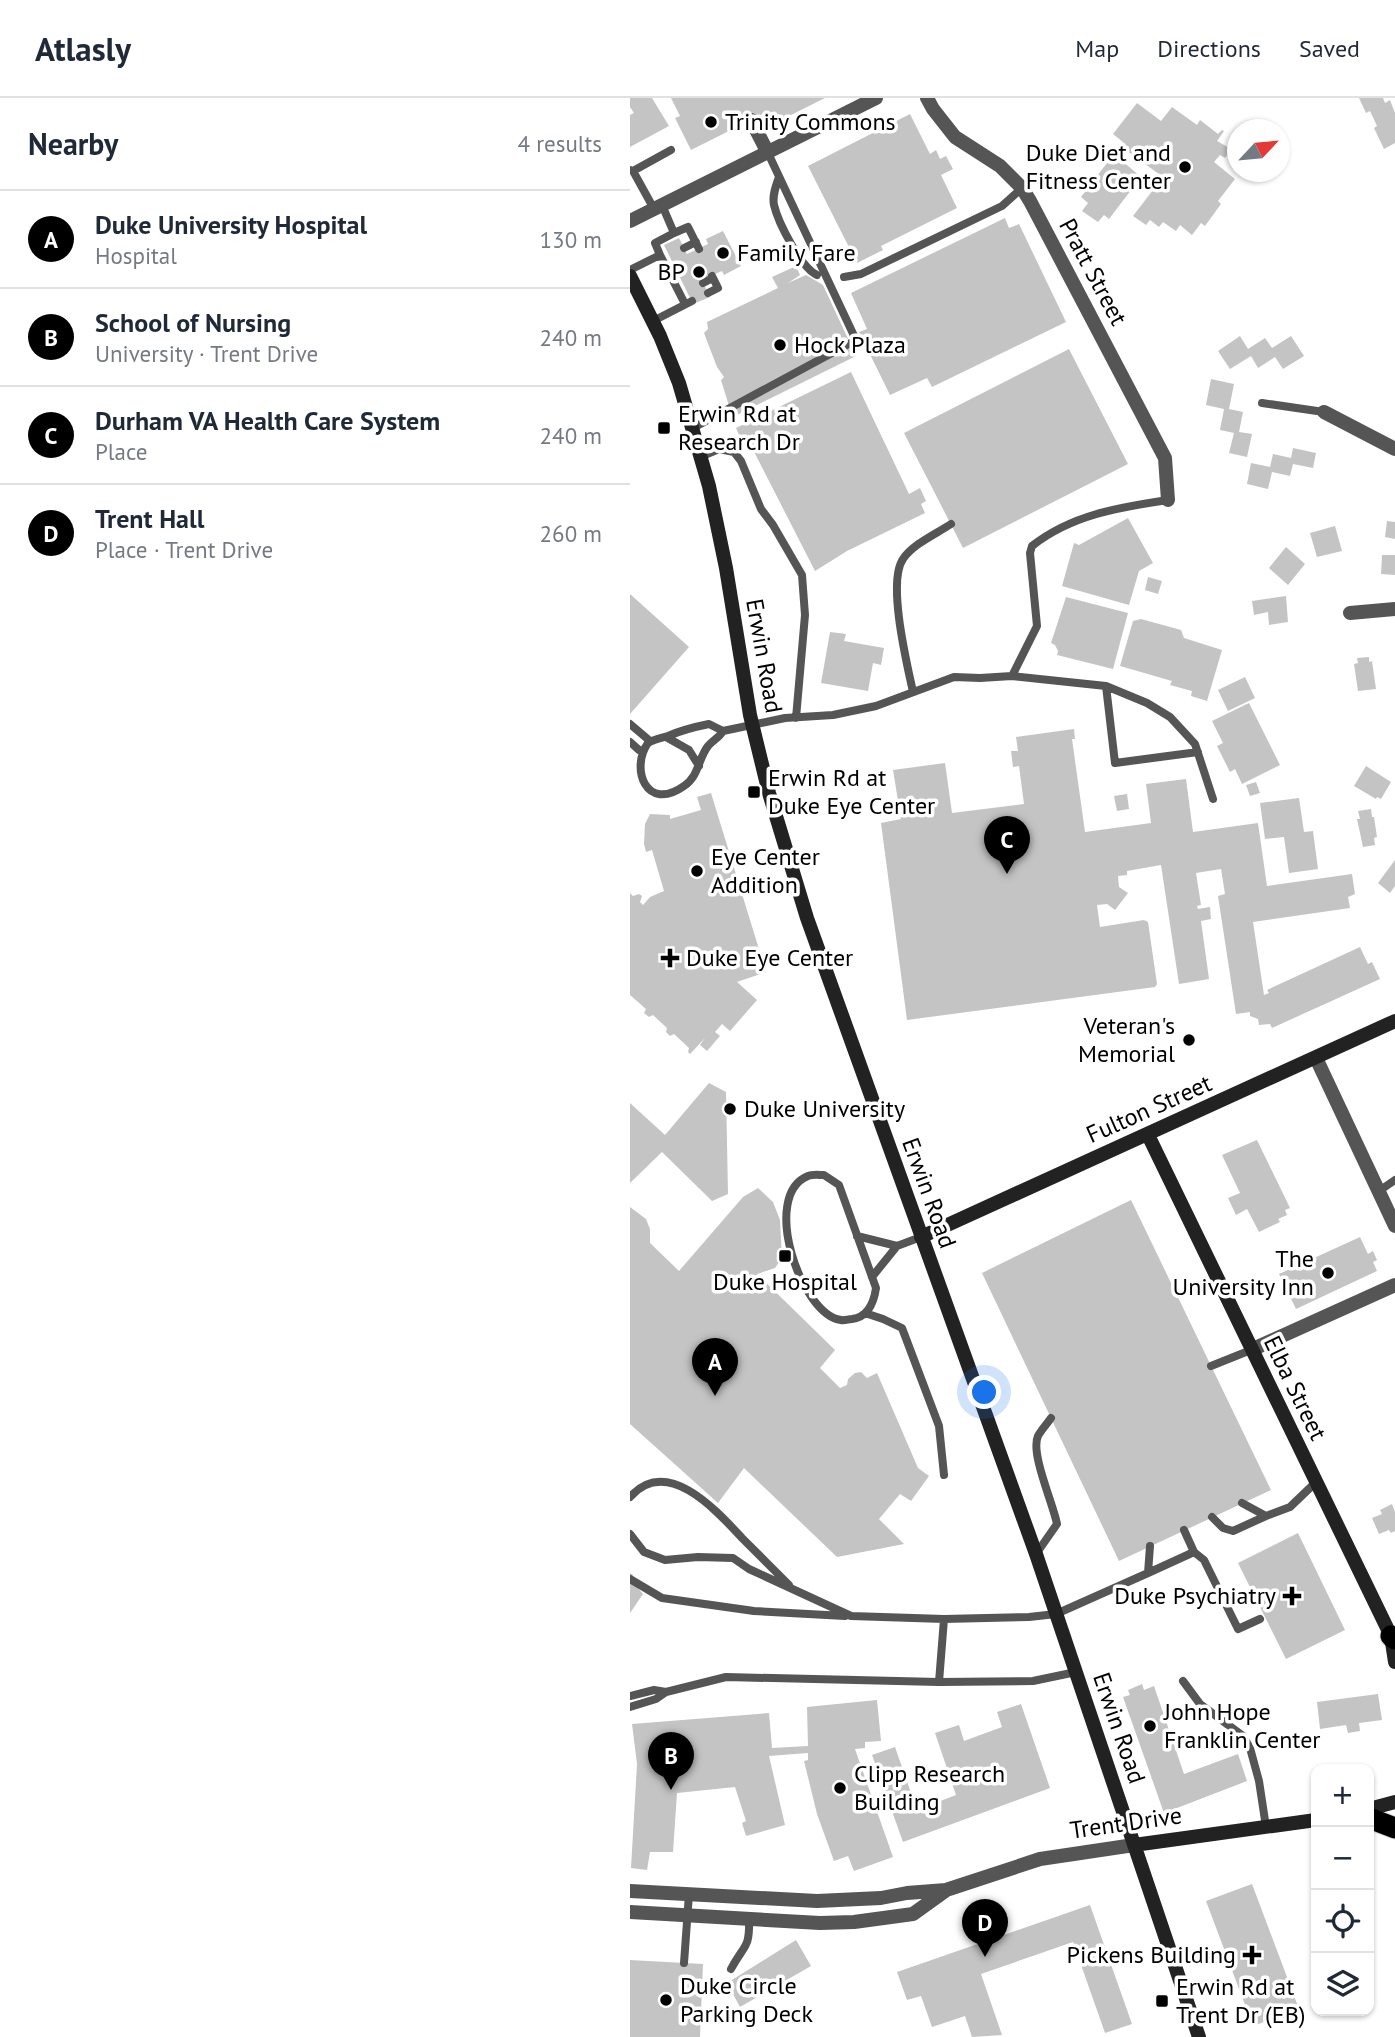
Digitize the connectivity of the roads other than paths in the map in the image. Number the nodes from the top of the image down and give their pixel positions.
1 (876, 98) edge
2 (927, 98) edge
3 (751, 120) dead end
4 (671, 150) dead end
5 (768, 153) junction
6 (631, 170) edge
7 (779, 177) junction
8 (1021, 188) junction
9 (658, 207) junction
10 (630, 221) edge
11 (674, 233) junction
12 (684, 248) dead end
13 (664, 256) junction
14 (630, 270) edge
15 (817, 275) dead end
16 (630, 276) edge
17 (844, 277) dead end
18 (703, 283) dead end
19 (708, 293) dead end
20 (653, 321) junction
21 (1262, 403) dead end
22 (1324, 412) joint
23 (693, 428) junction
24 (1395, 449) edge
25 (700, 457) junction
26 (1168, 500) joint
27 (951, 524) dead end
28 (1395, 608) edge
29 (1350, 613) dead end
30 (1013, 676) junction
31 (1106, 687) junction
32 (913, 692) junction
33 (796, 718) junction
34 (630, 724) edge
35 (752, 726) junction
36 (723, 731) junction
37 (666, 737) junction
38 (650, 741) junction
39 (630, 742) edge
40 (639, 750) junction
41 (1198, 752) junction
42 (699, 766) junction
43 (1213, 799) dead end
44 (1395, 1021) edge
45 (1316, 1058) junction
46 (1148, 1136) junction
47 (1395, 1180) edge
48 (1379, 1191) junction
49 (1395, 1226) edge
50 (857, 1236) junction
51 (921, 1237) junction
52 (897, 1246) junction
53 (872, 1278) junction
54 (1395, 1285) edge
55 (865, 1314) junction
56 (1251, 1350) junction
57 (1211, 1366) dead end
58 (1051, 1418) dead end
59 (944, 1475) dead end
60 (1315, 1483) junction
61 (630, 1497) edge
62 (1242, 1503) dead end
63 (1266, 1516) junction
64 (1212, 1517) dead end
65 (1184, 1530) dead end
66 (630, 1534) edge
67 (1150, 1546) dead end
68 (1194, 1552) junction
69 (1036, 1555) junction
70 (1148, 1573) junction
71 (630, 1579) edge
72 (793, 1590) junction
73 (1056, 1614) junction
74 (851, 1616) junction
75 (944, 1619) junction
76 (1260, 1619) dead end
77 (1393, 1638) edge
78 (1395, 1662) edge
79 (1076, 1672) junction
80 (1183, 1681) dead end
81 (939, 1682) junction
82 (666, 1692) junction
83 (630, 1696) edge
84 (630, 1707) edge
85 (1395, 1802) edge
86 (1374, 1808) edge
87 (1374, 1820) edge
88 (1311, 1821) edge
89 (1266, 1827) junction
90 (1395, 1828) edge
91 (1134, 1845) junction
92 (946, 1890) junction
93 (630, 1891) edge
94 (689, 1894) junction
95 (630, 1912) edge
96 (688, 1915) junction
97 (749, 1918) junction
98 (684, 1963) dead end
99 (731, 1969) dead end
100 (1199, 2037) edge

1 - 5 street
2 - 8 street, Pratt Street
3 - 5 street
4 - 6 lane
5 - 7 lane
5 - 9 street
6 - 9 lane
7 - 15 lane
7 - 23 lane
8 - 17 lane
8 - 26 street, Pratt Street
9 - 10 street
9 - 11 lane
11 - 12 lane
11 - 13 lane
13 - 14 lane
13 - 20 lane
16 - 20 main road, Erwin Road
18 - 19 lane
20 - 23 main road, Erwin Road
21 - 22 lane
22 - 24 street
23 - 25 main road, Erwin Road
25 - 33 lane
25 - 35 main road, Erwin Road
26 - 30 lane
27 - 32 lane
28 - 29 street
30 - 31 lane
30 - 32 lane
31 - 41 lane
31 - 41 lane
32 - 33 lane
33 - 35 lane
34 - 38 lane
35 - 36 lane
35 - 51 main road, Erwin Road
36 - 37 lane
36 - 42 lane
37 - 38 lane
37 - 42 lane
38 - 40 lane
39 - 40 lane
40 - 42 lane
41 - 43 lane
44 - 45 main road, Fulton Street
45 - 46 main road, Fulton Street
45 - 48 street
46 - 51 main road, Fulton Street
46 - 56 main road, Elba Street
47 - 48 lane
48 - 49 street
50 - 52 lane
50 - 53 lane
50 - 55 lane
51 - 52 lane
51 - 69 main road, Erwin Road
52 - 53 lane
53 - 55 lane
54 - 56 street
55 - 59 lane
56 - 57 lane
56 - 60 main road, Elba Street
58 - 69 lane
60 - 63 lane
60 - 77 main road, Elba Street
61 - 72 lane
62 - 63 lane
63 - 64 lane
65 - 68 lane
66 - 72 lane
67 - 70 lane
68 - 70 lane
68 - 76 lane
69 - 73 main road, Erwin Road
70 - 73 lane
71 - 74 lane
72 - 74 lane
73 - 75 lane
73 - 79 main road, Erwin Road
74 - 75 lane
75 - 81 lane
77 - 78 main road, Elba Street
79 - 81 lane
79 - 91 main road, Erwin Road
80 - 89 lane
81 - 82 lane
82 - 83 lane
82 - 84 lane
85 - 86 main road
87 - 90 highway
88 - 89 main road, Trent Drive
89 - 91 main road, Trent Drive
91 - 92 street, Trent Drive
91 - 100 main road, Erwin Road
92 - 94 street, Trent Drive
92 - 97 street, Trent Drive
93 - 94 street, Trent Drive
94 - 96 lane
95 - 96 street, Trent Drive
96 - 97 street, Trent Drive
96 - 98 lane
97 - 99 lane

